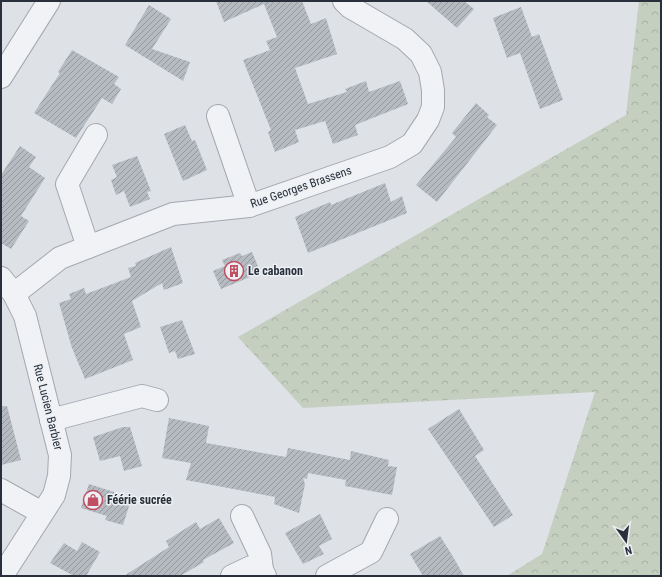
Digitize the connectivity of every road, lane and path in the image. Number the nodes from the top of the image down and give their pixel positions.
1 (49, 1) edge
2 (344, 1) edge
3 (1, 77) edge
4 (218, 116) dead end
5 (96, 136) dead end
6 (249, 206) junction
7 (88, 246) junction
8 (7, 286) edge
9 (156, 400) dead end
10 (51, 420) junction
11 (1, 490) edge
12 (42, 513) junction
13 (242, 516) dead end
14 (387, 518) dead end
15 (11, 573) edge
16 (264, 573) edge
17 (232, 576) edge
18 (327, 576) edge

1 - 3 street
2 - 6 street, Rue Georges Brassens
4 - 6 street
5 - 7 street
6 - 7 street, Rue Georges Brassens
7 - 8 street, Rue Georges Brassens
8 - 10 street, Rue Lucien Barbier
9 - 10 street
10 - 12 street, Rue Lucien Barbier
11 - 12 street
12 - 15 street, Rue Lucien Barbier
13 - 16 street
14 - 18 street
16 - 17 street

